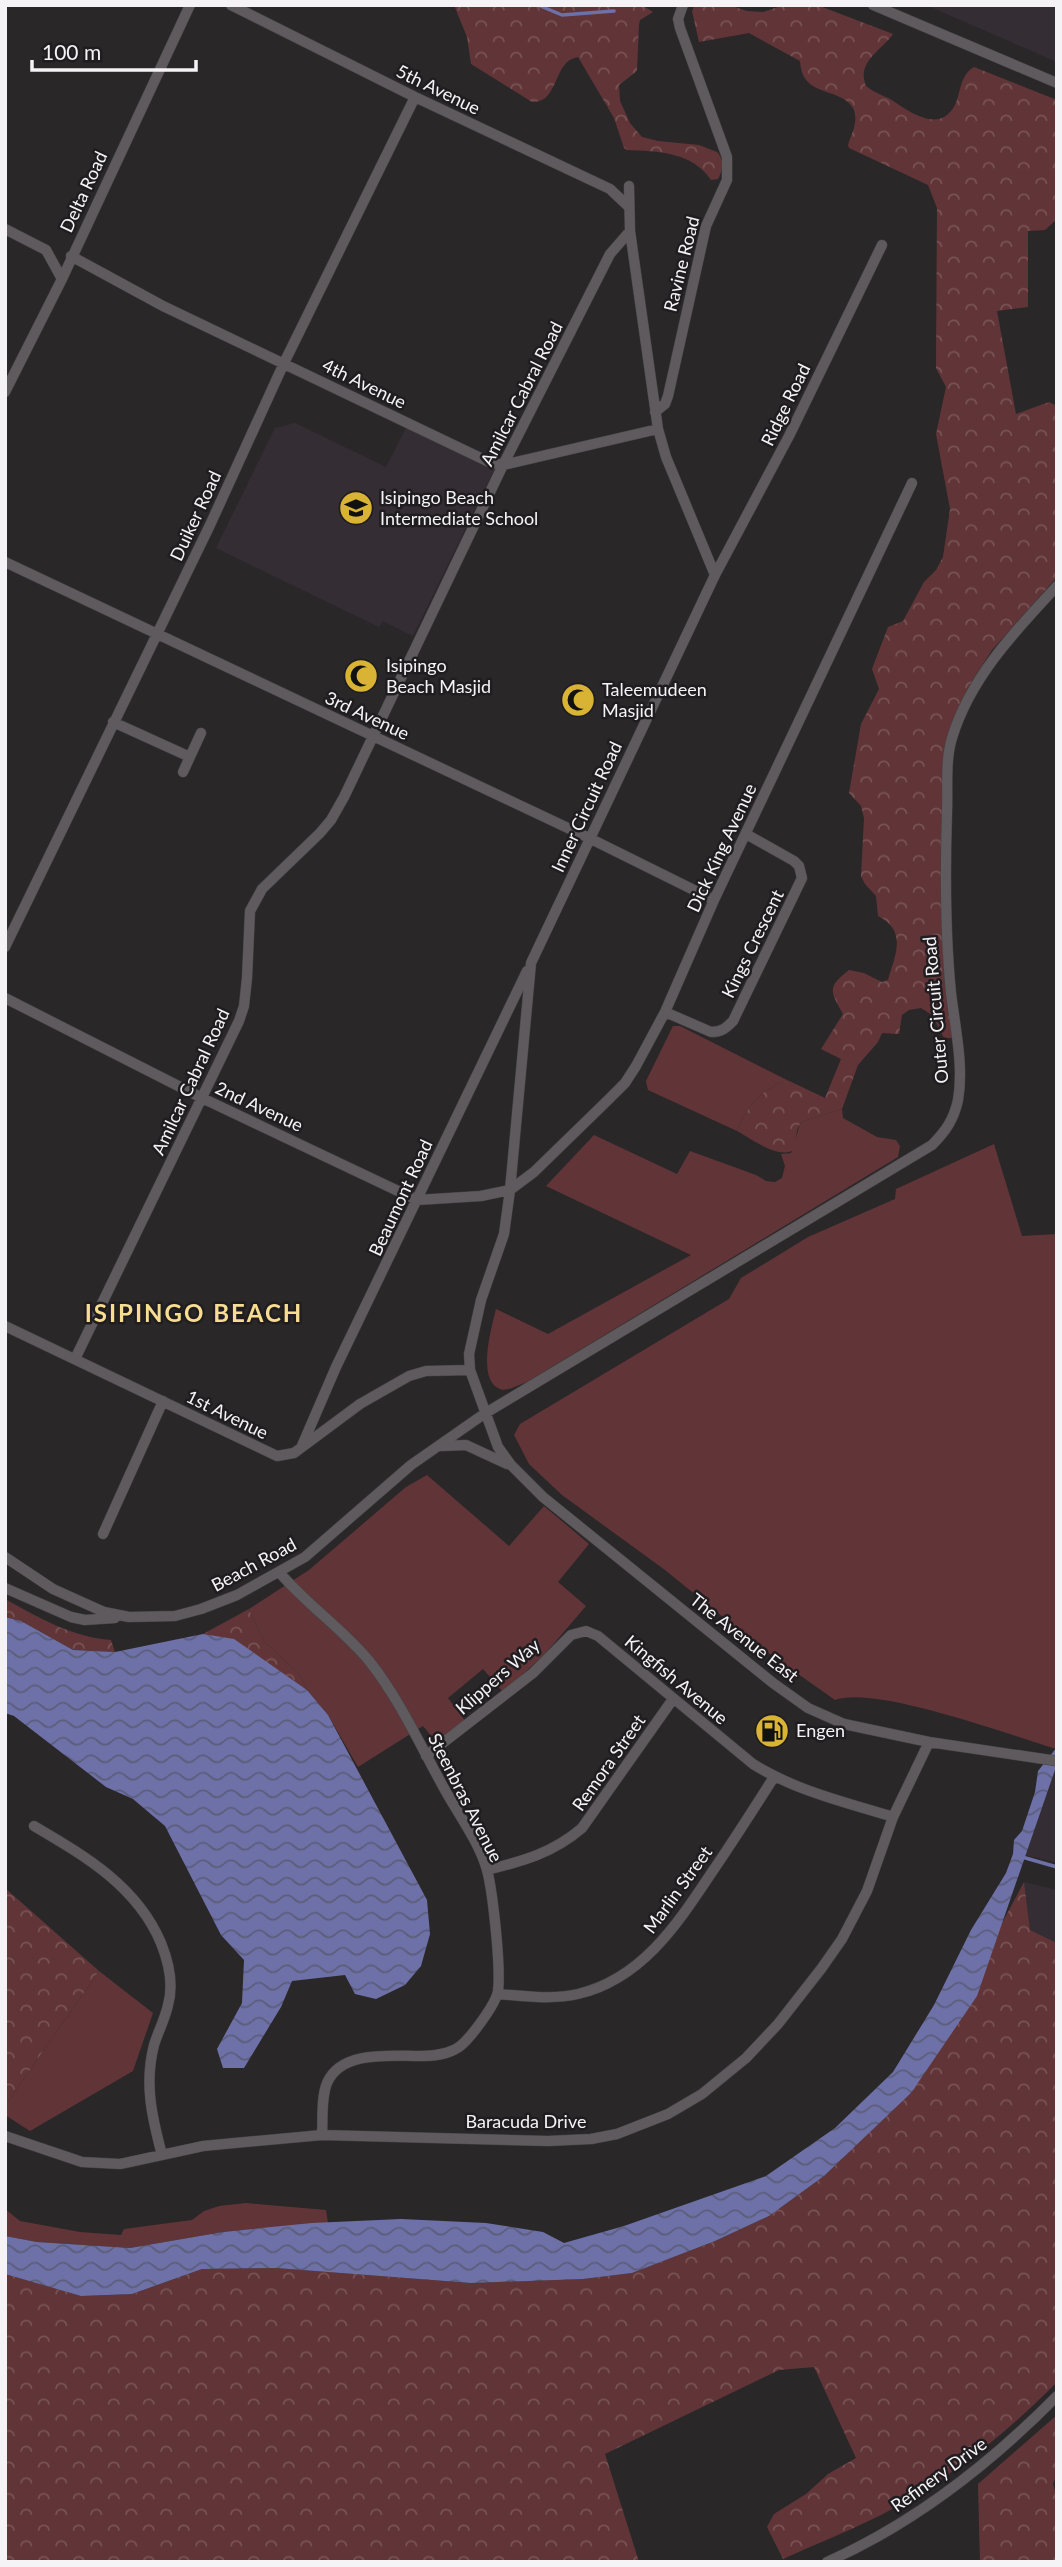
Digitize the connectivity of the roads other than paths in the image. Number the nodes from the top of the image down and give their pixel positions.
1 (190, 5) edge
2 (231, 5) edge
3 (682, 5) edge
4 (873, 5) edge
5 (1057, 83) edge
6 (415, 97) junction
7 (629, 186) dead end
8 (629, 207) junction
9 (5, 229) edge
10 (630, 231) junction
11 (882, 246) dead end
12 (71, 256) junction
13 (62, 279) junction
14 (284, 363) junction
15 (5, 392) edge
16 (655, 412) junction
17 (658, 429) junction
18 (503, 465) junction
19 (912, 482) dead end
20 (5, 562) edge
21 (715, 575) junction
22 (1057, 586) edge
23 (156, 634) junction
24 (113, 722) junction
25 (201, 733) dead end
26 (373, 736) junction
27 (190, 757) junction
28 (183, 772) dead end
29 (746, 834) junction
30 (589, 838) junction
31 (714, 900) junction
32 (5, 947) edge
33 (531, 963) junction
34 (5, 998) edge
35 (665, 1012) junction
36 (202, 1098) junction
37 (510, 1190) junction
38 (417, 1200) junction
39 (5, 1326) edge
40 (75, 1359) junction
41 (470, 1370) junction
42 (163, 1401) junction
43 (484, 1414) junction
44 (440, 1446) junction
45 (301, 1448) junction
46 (511, 1465) junction
47 (103, 1534) dead end
48 (5, 1557) edge
49 (279, 1573) junction
50 (5, 1588) edge
51 (129, 1617) junction
52 (593, 1633) joint
53 (673, 1699) junction
54 (929, 1742) junction
55 (426, 1756) junction
56 (1057, 1761) edge
57 (774, 1777) junction
58 (893, 1817) junction
59 (34, 1826) dead end
60 (487, 1870) junction
61 (498, 1994) junction
62 (322, 2135) junction
63 (5, 2136) edge
64 (162, 2155) junction
65 (1057, 2396) edge
66 (827, 2562) edge

1 - 12 street, Delta Road
2 - 6 street, 5th Avenue
3 - 16 street, Ravine Road
4 - 5 street
6 - 8 street, 5th Avenue
6 - 14 street, Duiker Road
7 - 8 street
8 - 10 street
9 - 13 street
10 - 16 street
10 - 18 street, Amilcar Cabral Road
11 - 21 street, Ridge Road
12 - 13 street, Delta Road
12 - 14 street, 4th Avenue
13 - 15 street, Delta Road
14 - 18 street, 4th Avenue
14 - 23 street, Duiker Road
16 - 17 street
17 - 18 street
17 - 21 street
18 - 26 street, Amilcar Cabral Road
19 - 29 street, Dick King Avenue
20 - 23 street, 3rd Avenue
21 - 30 street, Inner Circuit Road
22 - 43 street, Outer Circuit Road
23 - 24 street, Duiker Road
23 - 26 street, 3rd Avenue
24 - 27 street
24 - 32 street, Duiker Road
25 - 27 street
26 - 30 street, 3rd Avenue
26 - 36 street, Amilcar Cabral Road
27 - 28 street
29 - 31 street, Dick King Avenue
29 - 35 street, Kings Crescent
30 - 31 street, 3rd Avenue
30 - 33 street, Inner Circuit Road
31 - 35 street, Dick King Avenue
33 - 37 street, Inner Circuit Road
33 - 38 street, Beaumont Road
34 - 36 street, 2nd Avenue
35 - 37 street, Dick King Avenue
36 - 38 street, 2nd Avenue
36 - 40 street, Amilcar Cabral Road
37 - 38 street, 2nd Avenue
37 - 41 street, Inner Circuit Road
38 - 45 street, Beaumont Road
39 - 40 street, 1st Avenue
40 - 42 street, 1st Avenue
41 - 43 street, Inner Circuit Road
41 - 45 street, 1st Avenue
42 - 45 street, 1st Avenue
42 - 47 street
43 - 44 street, Beach Road
43 - 46 street, The Avenue East
44 - 46 street
44 - 49 street, Beach Road
46 - 54 street, The Avenue East
48 - 51 street, Beach Road
49 - 51 street, Beach Road
49 - 55 street, Steenbras Avenue
50 - 51 street
52 - 53 street, Kingfish Avenue
52 - 55 street, Klippers Way
53 - 57 street, Kingfish Avenue
53 - 60 street, Remora Street
54 - 56 street, The Avenue East
54 - 58 street, Baracuda Drive
55 - 60 street, Steenbras Avenue
57 - 58 street, Kingfish Avenue
57 - 61 street, Marlin Street
58 - 62 street, Baracuda Drive
59 - 64 street
60 - 61 street, Steenbras Avenue
61 - 62 street
62 - 64 street, Baracuda Drive
63 - 64 street, Baracuda Drive
65 - 66 street, Refinery Drive

